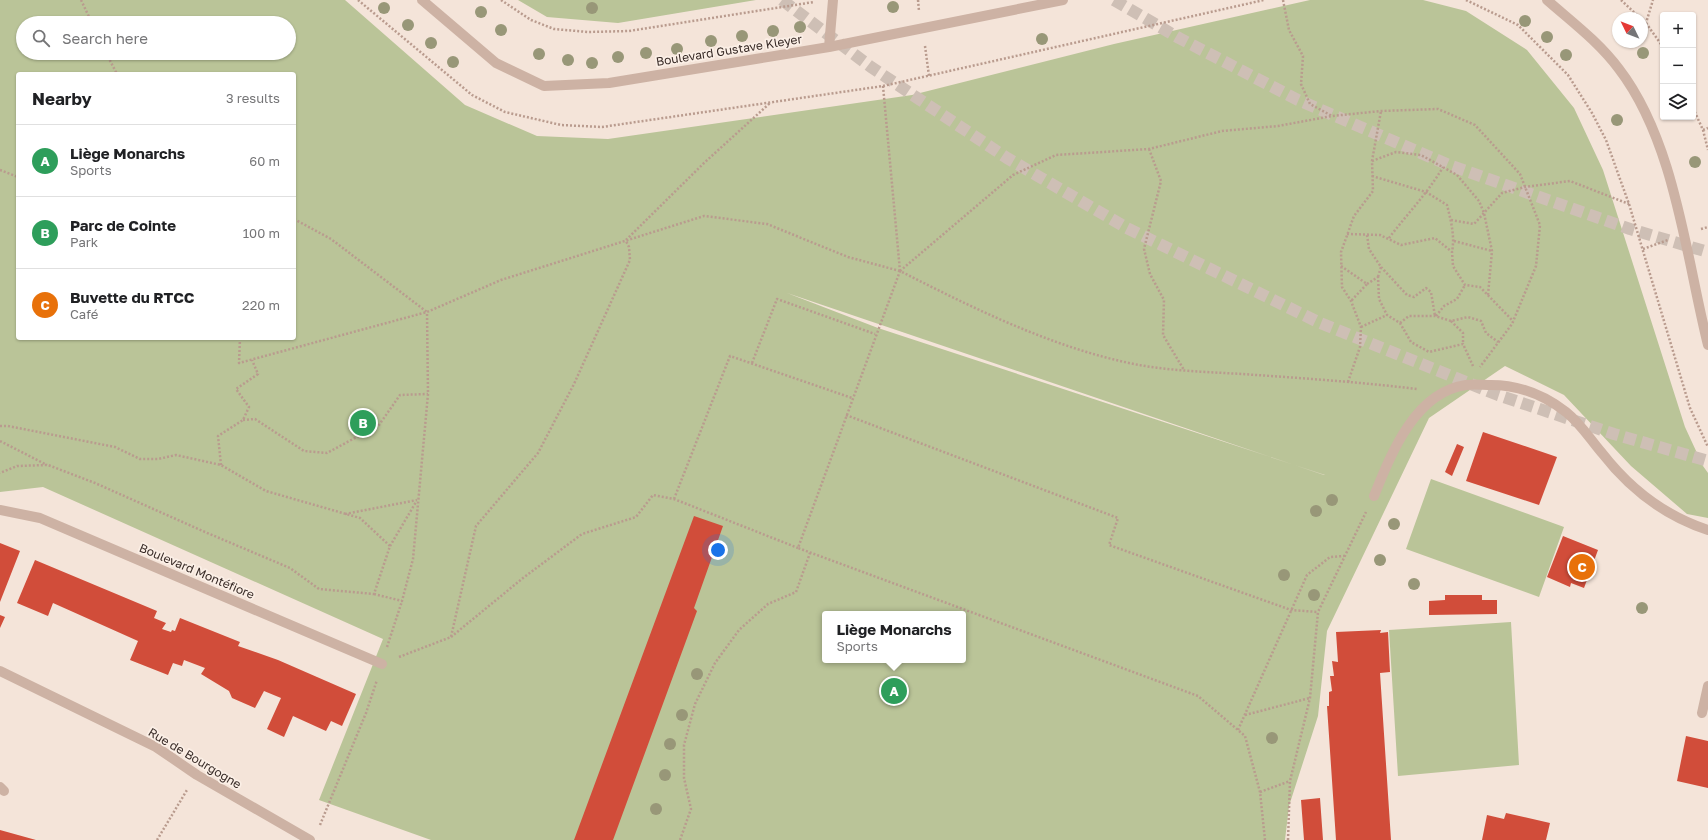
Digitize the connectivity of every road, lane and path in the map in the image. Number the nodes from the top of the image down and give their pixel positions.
1 (81, 0) edge
2 (422, 0) edge
3 (500, 0) edge
4 (833, 0) edge
5 (1064, 0) edge
6 (1264, 0) edge
7 (1283, 0) edge
8 (1466, 0) edge
9 (1547, 0) edge
10 (1621, 0) edge
11 (1653, 0) edge
12 (818, 1) dead end
13 (1634, 12) edge
14 (89, 16) edge
15 (1648, 16) edge
16 (1648, 26) edge
17 (922, 29) junction
18 (1660, 43) edge
19 (829, 47) junction
20 (110, 60) edge
21 (116, 72) edge
22 (929, 76) junction
23 (883, 86) junction
24 (1381, 111) junction
25 (1696, 115) edge
26 (1332, 116) junction
27 (1708, 128) edge
28 (1703, 130) junction
29 (1149, 149) junction
30 (1708, 150) edge
31 (1372, 161) junction
32 (1443, 167) junction
33 (0, 170) edge
34 (16, 176) edge
35 (1372, 176) junction
36 (1525, 187) junction
37 (1426, 192) junction
38 (1630, 204) junction
39 (1484, 213) junction
40 (296, 220) edge
41 (1451, 220) junction
42 (1347, 234) junction
43 (1367, 235) junction
44 (1684, 235) junction
45 (1389, 238) junction
46 (626, 241) junction
47 (1454, 241) junction
48 (1643, 248) junction
49 (1492, 251) junction
50 (1452, 252) junction
51 (1340, 266) junction
52 (1381, 267) junction
53 (900, 271) junction
54 (1378, 277) junction
55 (1367, 284) junction
56 (1465, 285) junction
57 (1488, 295) junction
58 (1351, 301) junction
59 (427, 312) junction
60 (1387, 314) junction
61 (1435, 316) junction
62 (1513, 320) junction
63 (1451, 321) junction
64 (1400, 323) junction
65 (1361, 327) junction
66 (875, 334) junction
67 (240, 340) edge
68 (1498, 342) junction
69 (1463, 344) junction
70 (1708, 345) edge
71 (252, 360) junction
72 (752, 363) junction
73 (1184, 370) junction
74 (1348, 382) junction
75 (1441, 393) junction
76 (428, 394) junction
77 (852, 398) junction
78 (846, 415) junction
79 (243, 420) junction
80 (0, 426) edge
81 (0, 441) edge
82 (1708, 447) edge
83 (48, 465) junction
84 (221, 465) junction
85 (0, 473) edge
86 (1374, 496) joint
87 (674, 498) junction
88 (417, 500) junction
89 (0, 510) edge
90 (345, 514) junction
91 (1708, 530) edge
92 (390, 546) junction
93 (798, 548) junction
94 (810, 553) junction
95 (1345, 556) junction
96 (374, 594) junction
97 (402, 601) junction
98 (1291, 610) junction
99 (1318, 612) junction
100 (451, 637) junction
101 (386, 649) dead end
102 (382, 664) junction
103 (0, 670) edge
104 (1708, 686) edge
105 (1310, 698) junction
106 (1702, 713) dead end
107 (1245, 716) junction
108 (1238, 730) junction
109 (197, 774) junction
110 (1290, 781) junction
111 (1260, 792) junction
112 (327, 807) dead end
113 (157, 840) edge
114 (310, 840) edge
115 (680, 840) edge
116 (1265, 840) edge
117 (1288, 840) edge

1 - 14 path
2 - 19 street, Boulevard Gustave Kleyer
3 - 12 path
4 - 19 street
5 - 17 street, Boulevard Gustave Kleyer
6 - 22 path
7 - 26 path
8 - 38 path
9 - 44 street
10 - 13 path
11 - 15 path
16 - 18 path
17 - 19 street, Boulevard Gustave Kleyer
17 - 22 path
20 - 21 path
22 - 23 path
23 - 46 path
23 - 53 path
24 - 26 path
24 - 31 path
24 - 36 path
25 - 28 path
26 - 29 path
27 - 28 path
28 - 30 path
29 - 53 path
29 - 73 path
31 - 32 path
31 - 35 path
32 - 37 path
32 - 39 path
33 - 34 path
35 - 37 path
35 - 42 path
36 - 38 path
36 - 39 path
36 - 62 path
37 - 41 path
37 - 45 path
38 - 48 path
39 - 41 path
39 - 49 path
40 - 59 path
41 - 47 path
42 - 43 path
42 - 51 path
43 - 45 path
43 - 52 path
44 - 48 path
44 - 70 street
45 - 50 path
46 - 53 path
46 - 59 path
46 - 100 path
47 - 49 path
47 - 50 path
48 - 82 path
49 - 57 path
50 - 56 path
51 - 55 path
51 - 58 path
52 - 54 path
52 - 61 path
53 - 66 path
53 - 73 path
54 - 55 path
54 - 60 path
55 - 58 path
56 - 57 path
56 - 61 path
57 - 62 path
58 - 65 path
59 - 71 path
59 - 76 path
60 - 64 path
60 - 65 path
61 - 63 path
61 - 64 path
62 - 68 path
63 - 68 path
63 - 69 path
64 - 69 path
65 - 74 path
66 - 72 path
66 - 77 path
67 - 71 path
68 - 69 path
71 - 79 path
72 - 77 path
72 - 87 path
73 - 74 path
74 - 75 path
75 - 86 street
75 - 91 street
76 - 79 path
76 - 88 path
77 - 78 path
78 - 93 path
78 - 98 path
79 - 84 path
80 - 84 path
81 - 83 path
83 - 85 path
83 - 96 path
84 - 90 path
86 - 95 path
87 - 93 path
87 - 100 path
88 - 90 path
88 - 92 path
88 - 97 path
89 - 102 street, Boulevard Montéfiore
90 - 92 path
92 - 96 path
93 - 94 path
94 - 108 path
94 - 115 path
95 - 98 path
95 - 99 path
96 - 97 path
97 - 101 path
98 - 99 path
98 - 107 path
99 - 105 path
100 - 102 path
102 - 112 path
103 - 109 street, Rue de Bourgogne
104 - 106 street
105 - 107 path
105 - 110 path
107 - 108 path
108 - 111 path
109 - 113 path
109 - 114 street, Rue de Bourgogne
110 - 111 path
110 - 117 path
111 - 116 path

